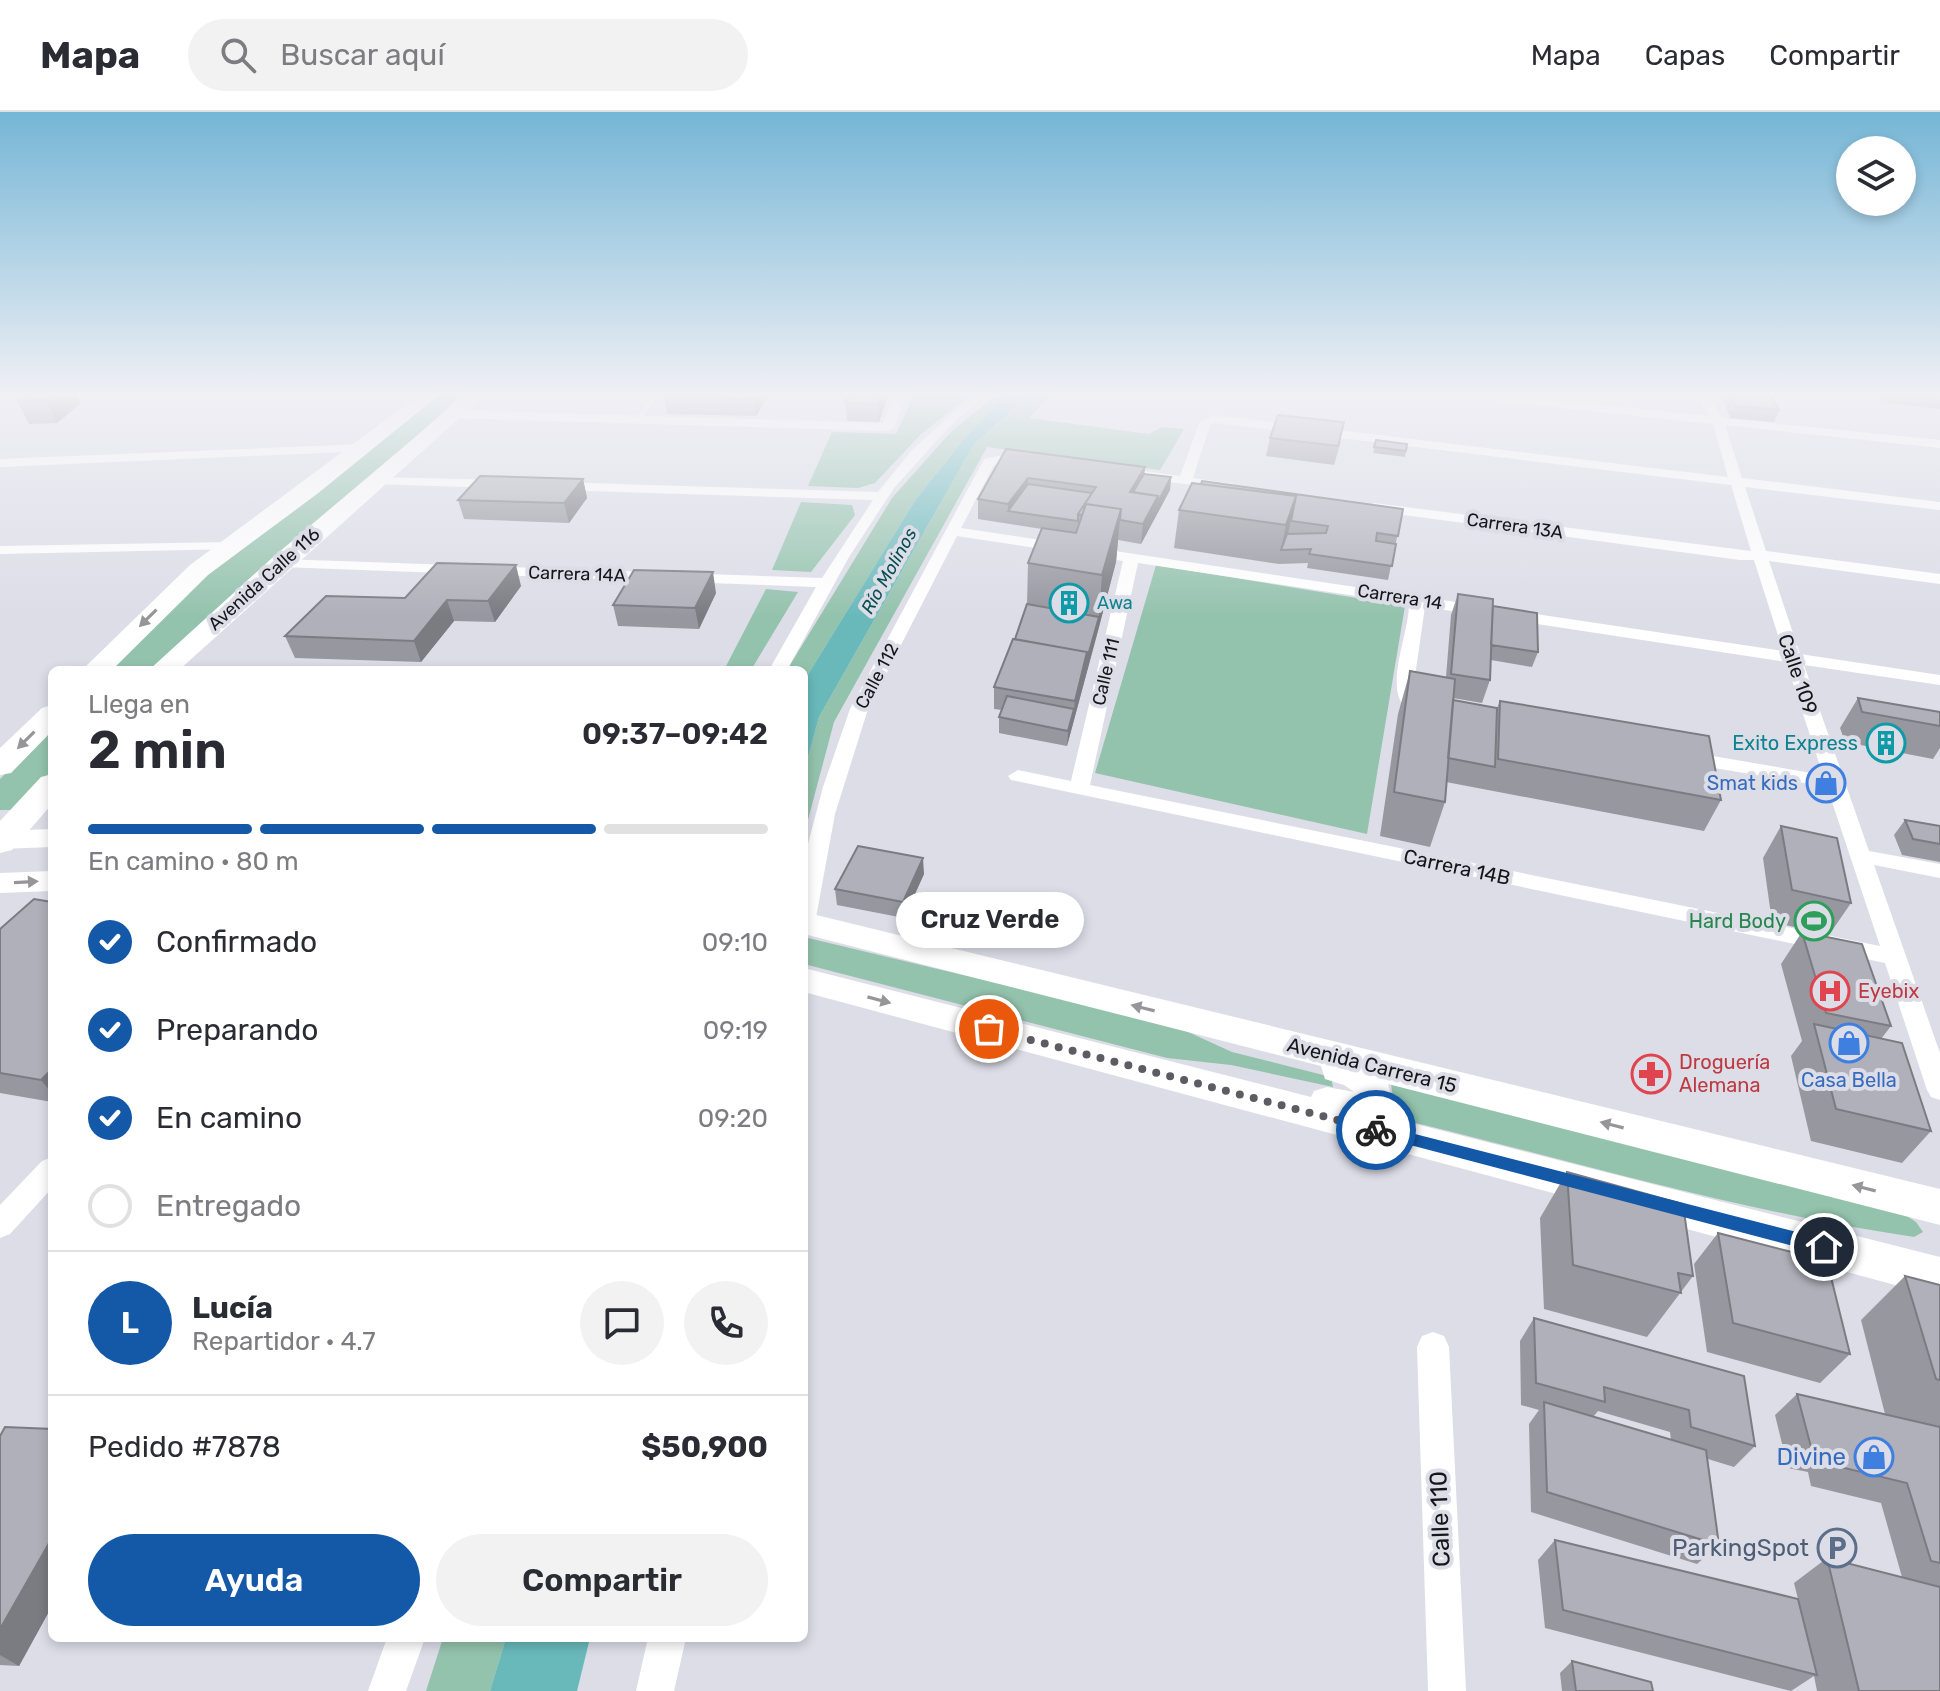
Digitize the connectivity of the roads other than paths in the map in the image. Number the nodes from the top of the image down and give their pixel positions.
1 (335, 469) edge
2 (390, 469) edge
3 (904, 469) edge
4 (986, 469) edge
5 (1189, 469) edge
6 (1630, 469) edge
7 (1732, 469) edge
8 (1130, 473) edge
9 (376, 481) junction
10 (1185, 481) junction
11 (1736, 481) junction
12 (521, 485) edge
13 (537, 485) edge
14 (1245, 489) edge
15 (882, 496) junction
16 (1365, 506) edge
17 (1940, 506) edge
18 (954, 531) junction
19 (230, 546) junction
20 (0, 550) edge
21 (1132, 556) junction
22 (1762, 560) junction
23 (281, 563) junction
24 (1940, 579) edge
25 (826, 583) junction
26 (1940, 589) edge
27 (1417, 600) junction
28 (1790, 656) junction
29 (100, 666) edge
30 (167, 666) edge
31 (780, 666) edge
32 (1940, 680) edge
33 (1442, 717) edge
34 (48, 718) edge
35 (1660, 753) edge
36 (0, 766) edge
37 (1018, 776) dead end
38 (1837, 783) junction
39 (48, 788) edge
40 (1079, 788) junction
41 (48, 838) edge
42 (1, 841) edge
43 (1861, 856) junction
44 (1940, 871) edge
45 (48, 881) edge
46 (0, 883) edge
47 (808, 899) edge
48 (808, 924) edge
49 (1895, 957) junction
50 (808, 981) edge
51 (1190, 1019) junction
52 (1175, 1078) junction
53 (1940, 1090) edge
54 (46, 1183) edge
55 (1940, 1207) edge
56 (0, 1225) edge
57 (1940, 1277) edge
58 (1433, 1347) dead end
59 (405, 1642) edge
60 (666, 1642) edge
61 (387, 1691) edge
62 (655, 1691) edge
63 (1447, 1691) edge

1 - 19 main road, Avenida Calle 116
2 - 9 main road, Avenida Calle 116
3 - 15 street
4 - 18 street, Calle 112
5 - 10 street
6 - 11 street
7 - 11 street, Calle 109
8 - 10 street
9 - 12 street
9 - 23 main road, Avenida Calle 116
10 - 14 street
11 - 17 street
11 - 22 street, Calle 109
13 - 15 street
15 - 25 street
16 - 22 street, Carrera 13A
18 - 21 street, Carrera 14
18 - 47 street, Calle 112
19 - 20 street
19 -> 29 main road, Avenida Calle 116
21 - 27 street, Carrera 14
21 - 40 street, Calle 111
22 - 24 street, Carrera 13A
22 - 26 street, Carrera 13A
22 - 28 street, Calle 109
23 - 25 street, Carrera 14A
23 - 30 main road, Avenida Calle 116
25 - 31 street
27 - 28 street, Carrera 14
27 - 33 street
28 - 32 street, Carrera 14
28 - 38 street, Calle 109
34 -> 36 main road
35 - 38 street
37 - 40 street, Carrera 14B
38 - 43 street, Calle 109
39 - 42 main road
40 - 49 street, Carrera 14B
41 - 42 main road
43 - 44 street
43 - 49 street, Calle 109
46 -> 45 main road
51 -> 48 main road, Avenida Carrera 15
49 - 53 street, Calle 109
50 -> 52 main road
51 - 52 main road
55 -> 51 main road, Avenida Carrera 15
52 - 57 main road
54 - 56 street
58 - 63 street, Calle 110
59 - 61 street
60 - 62 street

